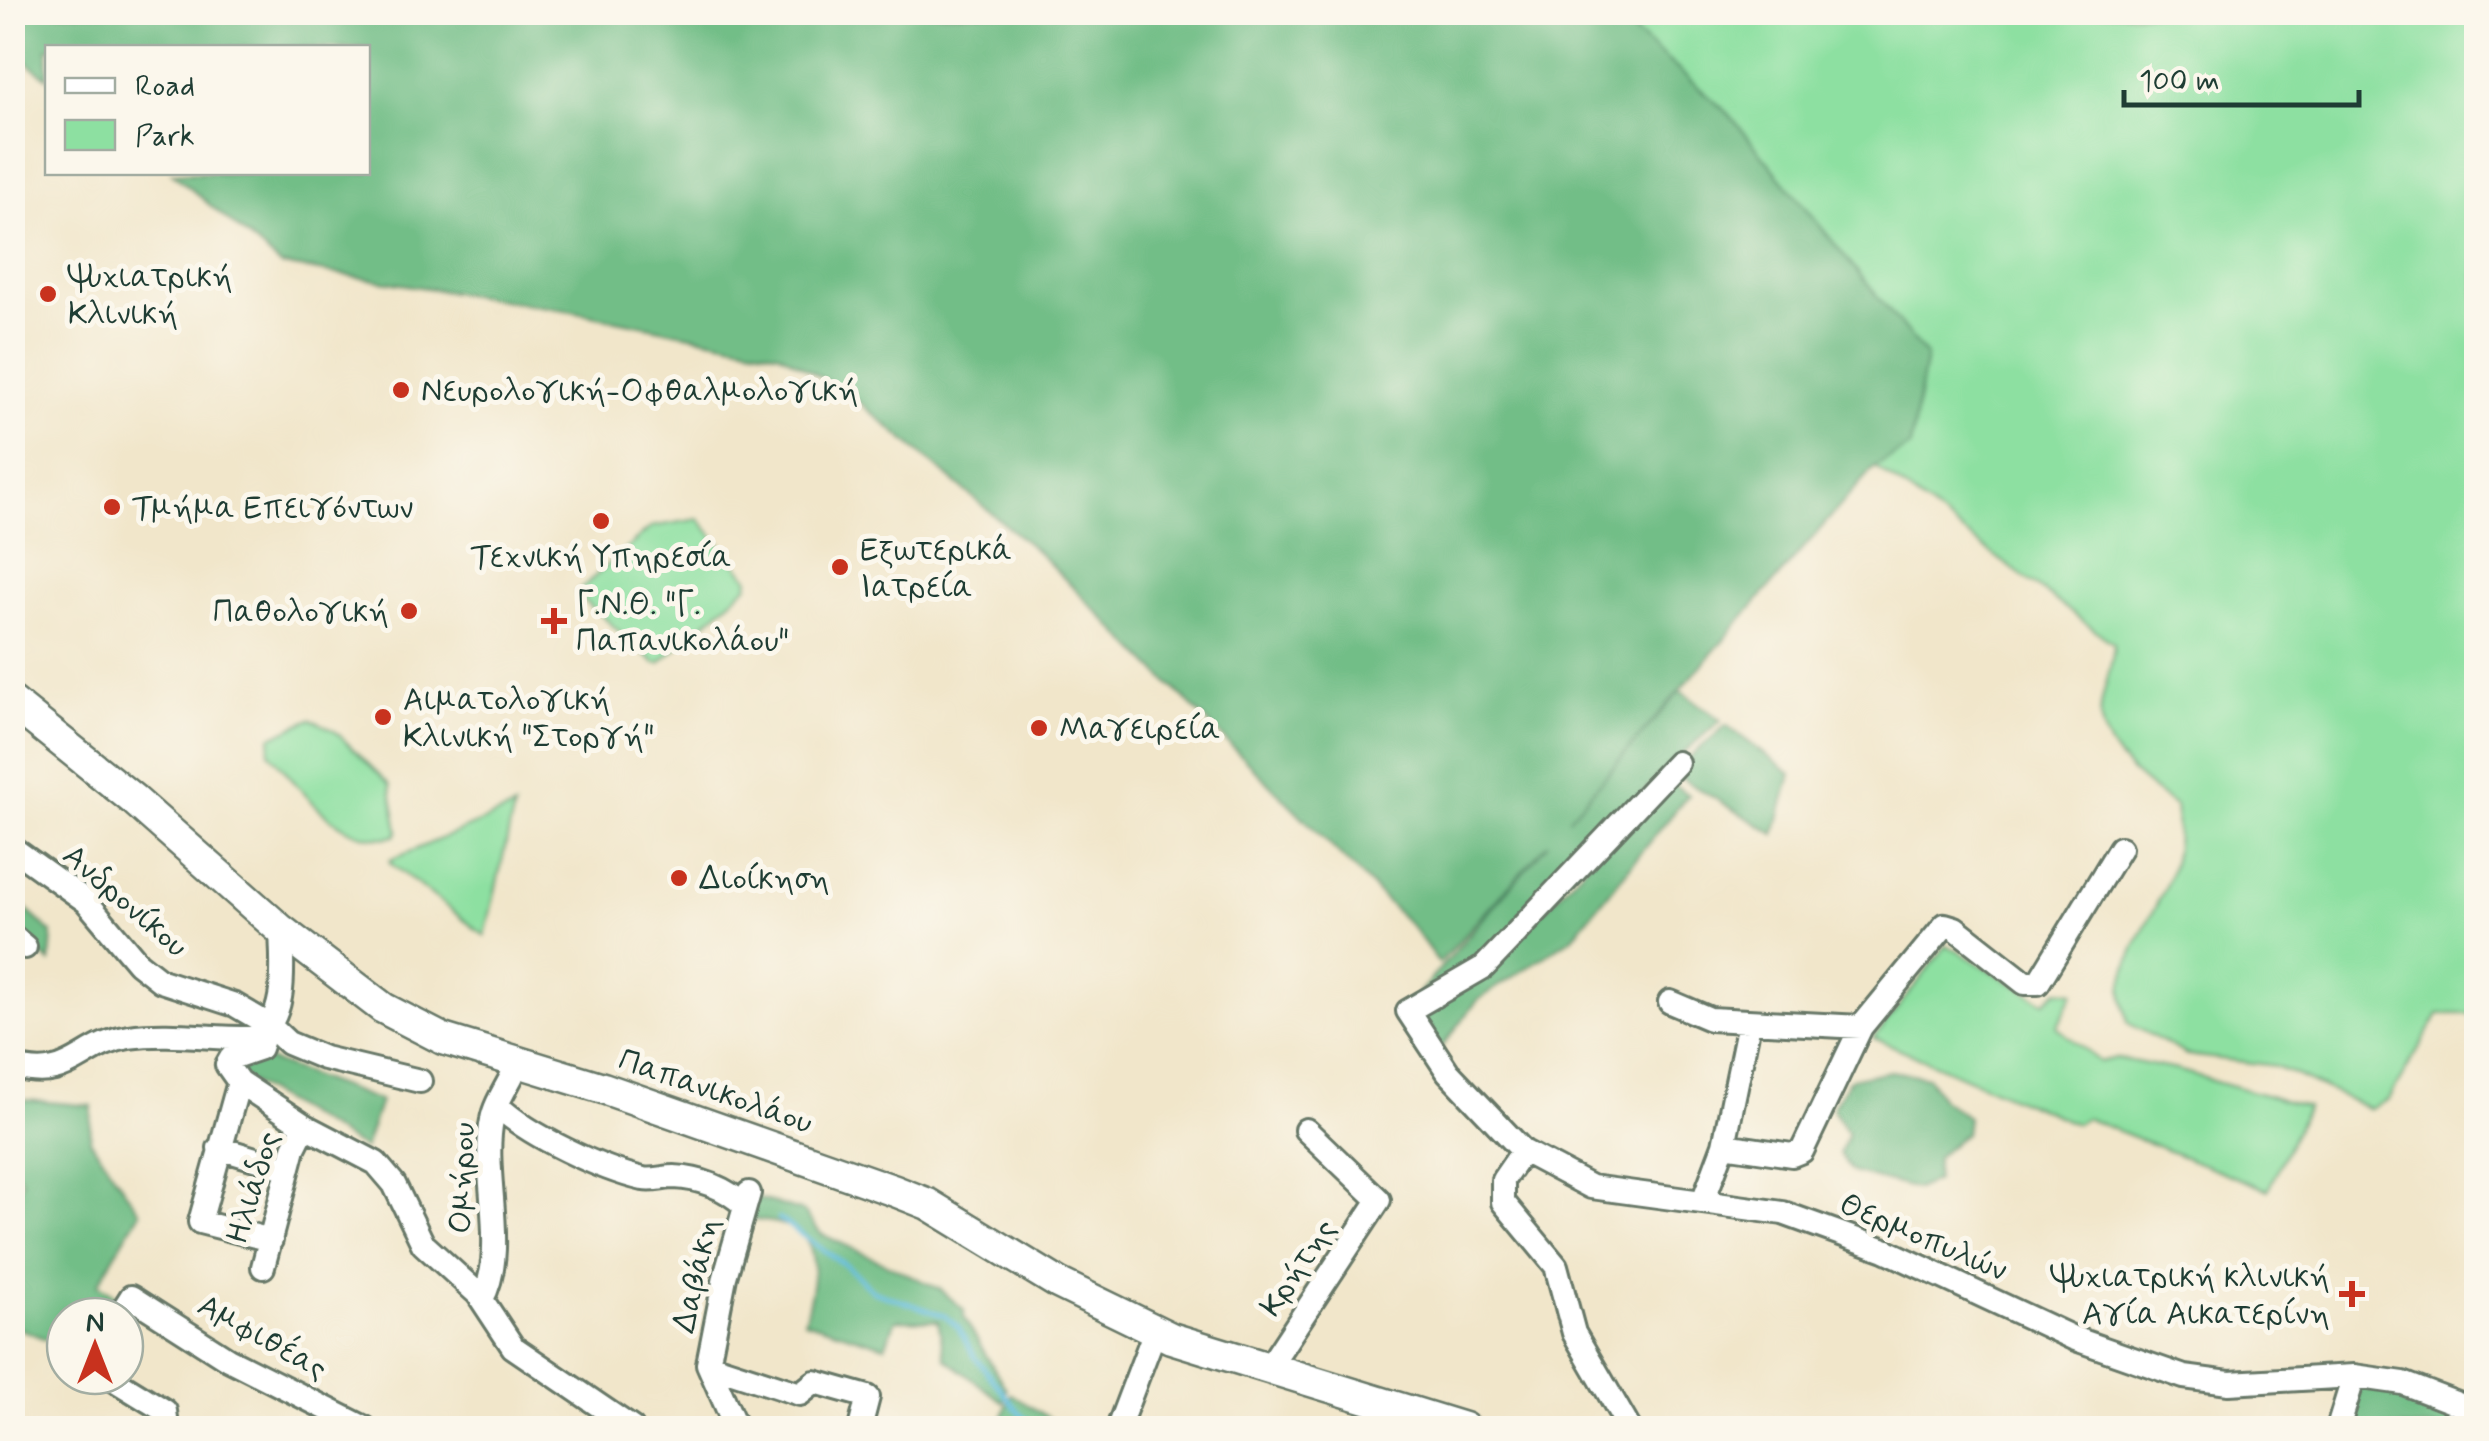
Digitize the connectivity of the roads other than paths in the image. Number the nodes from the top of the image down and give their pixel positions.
1 (12, 702) edge
2 (1677, 763) dead end
3 (12, 848) edge
4 (2120, 848) dead end
5 (281, 930) junction
6 (1670, 1002) dead end
7 (1749, 1023) junction
8 (1861, 1027) junction
9 (267, 1029) junction
10 (518, 1063) junction
11 (12, 1066) edge
12 (420, 1081) dead end
13 (239, 1082) junction
14 (498, 1106) junction
15 (304, 1126) junction
16 (1306, 1130) dead end
17 (1724, 1145) junction
18 (219, 1148) junction
19 (1523, 1152) junction
20 (288, 1170) junction
21 (1704, 1201) junction
22 (270, 1240) junction
23 (263, 1266) dead end
24 (482, 1299) junction
25 (145, 1316) edge
26 (1154, 1331) junction
27 (708, 1364) junction
28 (1267, 1370) junction
29 (2354, 1376) junction
30 (140, 1396) edge
31 (2476, 1411) edge
32 (167, 1428) edge
33 (365, 1428) edge
34 (632, 1428) edge
35 (736, 1428) edge
36 (860, 1428) edge
37 (1118, 1428) edge
38 (1464, 1428) edge
39 (1629, 1428) edge
40 (2338, 1428) edge

1 - 5 main road, Παπανικολάου
2 - 19 street, Θερμοπυλών
3 - 9 street, Ανδρονίκου
4 - 8 street
5 - 9 street
5 - 10 main road, Παπανικολάου
6 - 7 street
7 - 8 street
7 - 17 street
8 - 17 street
9 - 11 street
9 - 12 street, Ανδρονίκου
9 - 13 street
10 - 14 street, Ομήρου
10 - 26 main road, Παπανικολάου
13 - 15 street
13 - 18 street
14 - 24 street, Ομήρου
14 - 27 street, Δαβάκη
15 - 20 street, Ηλιάδος
15 - 24 street
16 - 28 street, Κρήτης
17 - 21 street
18 - 20 street
18 - 22 street
19 - 21 street, Θερμοπυλών
19 - 39 street
20 - 22 street, Ηλιάδος
21 - 29 street, Θερμοπυλών
22 - 23 street, Ηλιάδος
24 - 34 street
25 - 33 street, Αμφιθέας
26 - 28 main road, Παπανικολάου
26 - 37 street
27 - 35 street, Δαβάκη
27 - 36 street
28 - 38 main road, Παπανικολάου
29 - 31 street, Θερμοπυλών
29 - 40 street
30 - 32 street

